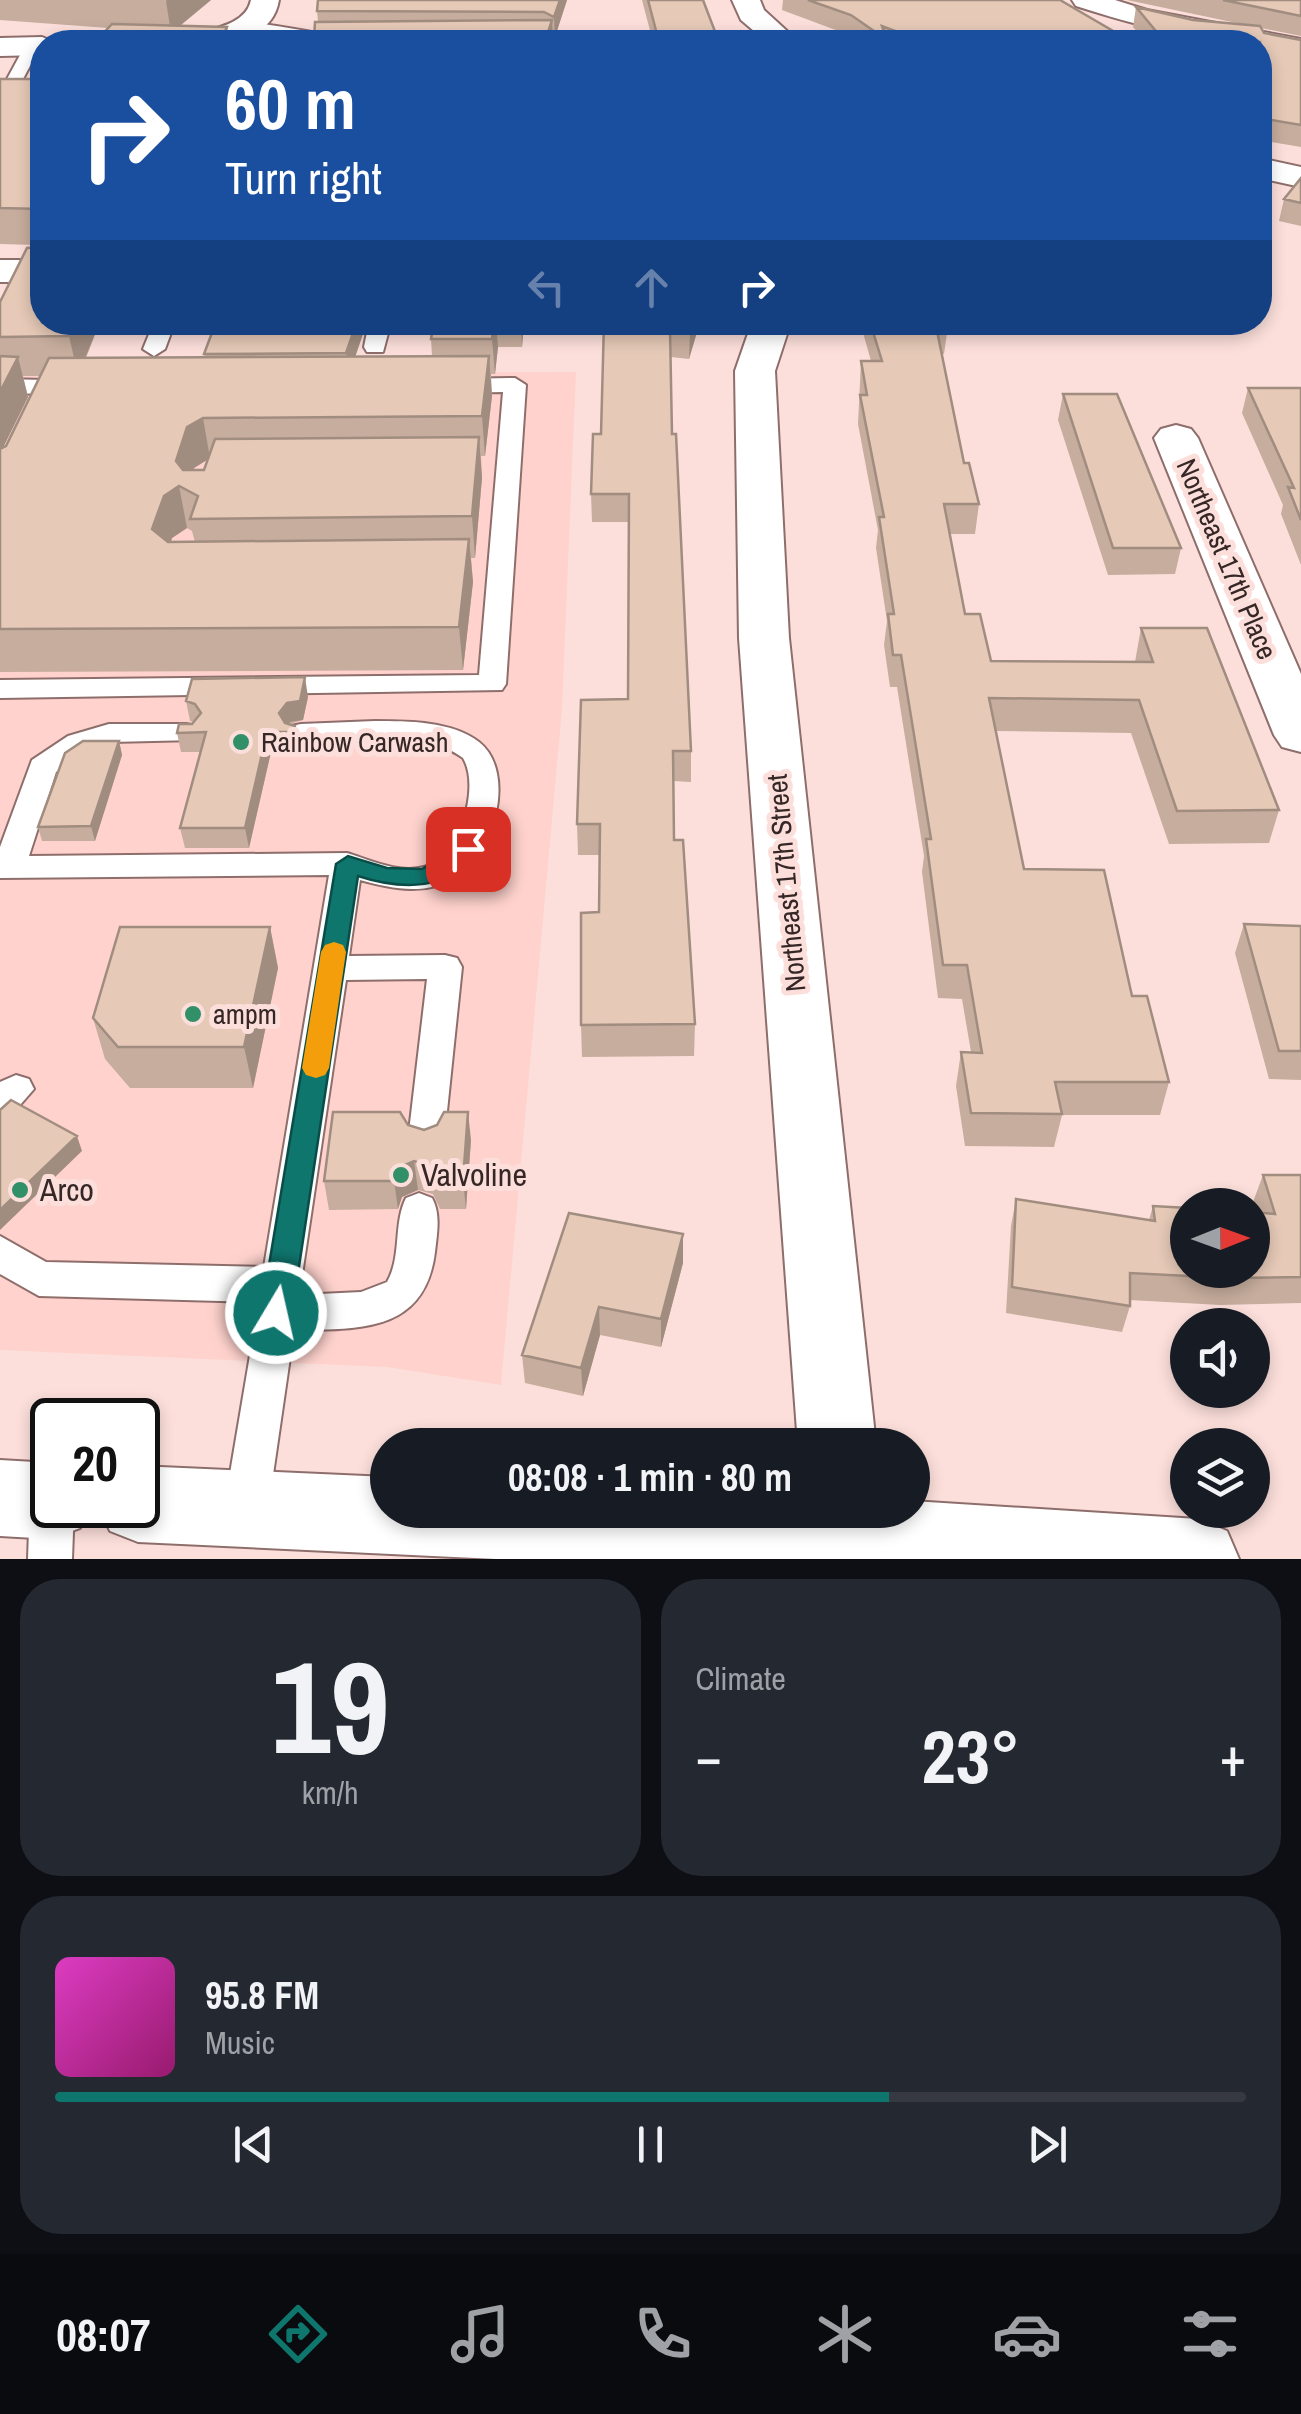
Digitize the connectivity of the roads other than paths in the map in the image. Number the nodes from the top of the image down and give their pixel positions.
1 (264, 0) edge
2 (746, 0) edge
3 (1086, 0) edge
4 (247, 26) junction
5 (235, 30) edge
6 (266, 30) edge
7 (770, 30) edge
8 (1206, 30) edge
9 (1272, 43) edge
10 (30, 46) edge
11 (0, 47) edge
12 (1301, 48) edge
13 (30, 57) edge
14 (9, 90) edge
15 (1272, 171) edge
16 (1301, 177) edge
17 (30, 271) edge
18 (0, 272) edge
19 (160, 335) edge
20 (377, 335) edge
21 (767, 335) edge
22 (374, 347) dead end
23 (154, 349) dead end
24 (0, 386) edge
25 (437, 386) edge
26 (32, 420) edge
27 (1176, 438) dead end
28 (0, 689) edge
29 (186, 733) edge
30 (301, 733) dead end
31 (1301, 734) edge
32 (348, 864) junction
33 (5, 867) edge
34 (331, 968) junction
35 (426, 1140) edge
36 (419, 1209) dead end
37 (0, 1254) edge
38 (279, 1299) junction
39 (835, 1428) edge
40 (0, 1498) edge
41 (30, 1500) edge
42 (160, 1505) edge
43 (246, 1509) junction
44 (51, 1528) edge
45 (777, 1528) edge
46 (892, 1528) edge
47 (592, 1542) edge
48 (50, 1559) edge
49 (1198, 1559) edge

1 - 4 street
2 - 7 street
3 - 8 street
4 - 5 street
4 - 6 lane
9 - 12 street
10 - 11 street
13 - 14 lane
15 - 16 street
17 - 18 street
19 - 23 lane
20 - 22 lane
21 - 39 street, Northeast 17th Street
24 - 26 lane
25 - 28 lane
27 - 31 street, Northeast 17th Place
29 - 33 lane
30 - 32 lane
32 - 33 lane
32 - 34 lane
34 - 35 lane
34 - 38 lane
36 - 38 lane
37 - 38 lane
38 - 43 lane
40 - 41 street
42 - 43 street
43 - 47 street
44 - 48 lane
45 - 47 street
46 - 49 street

